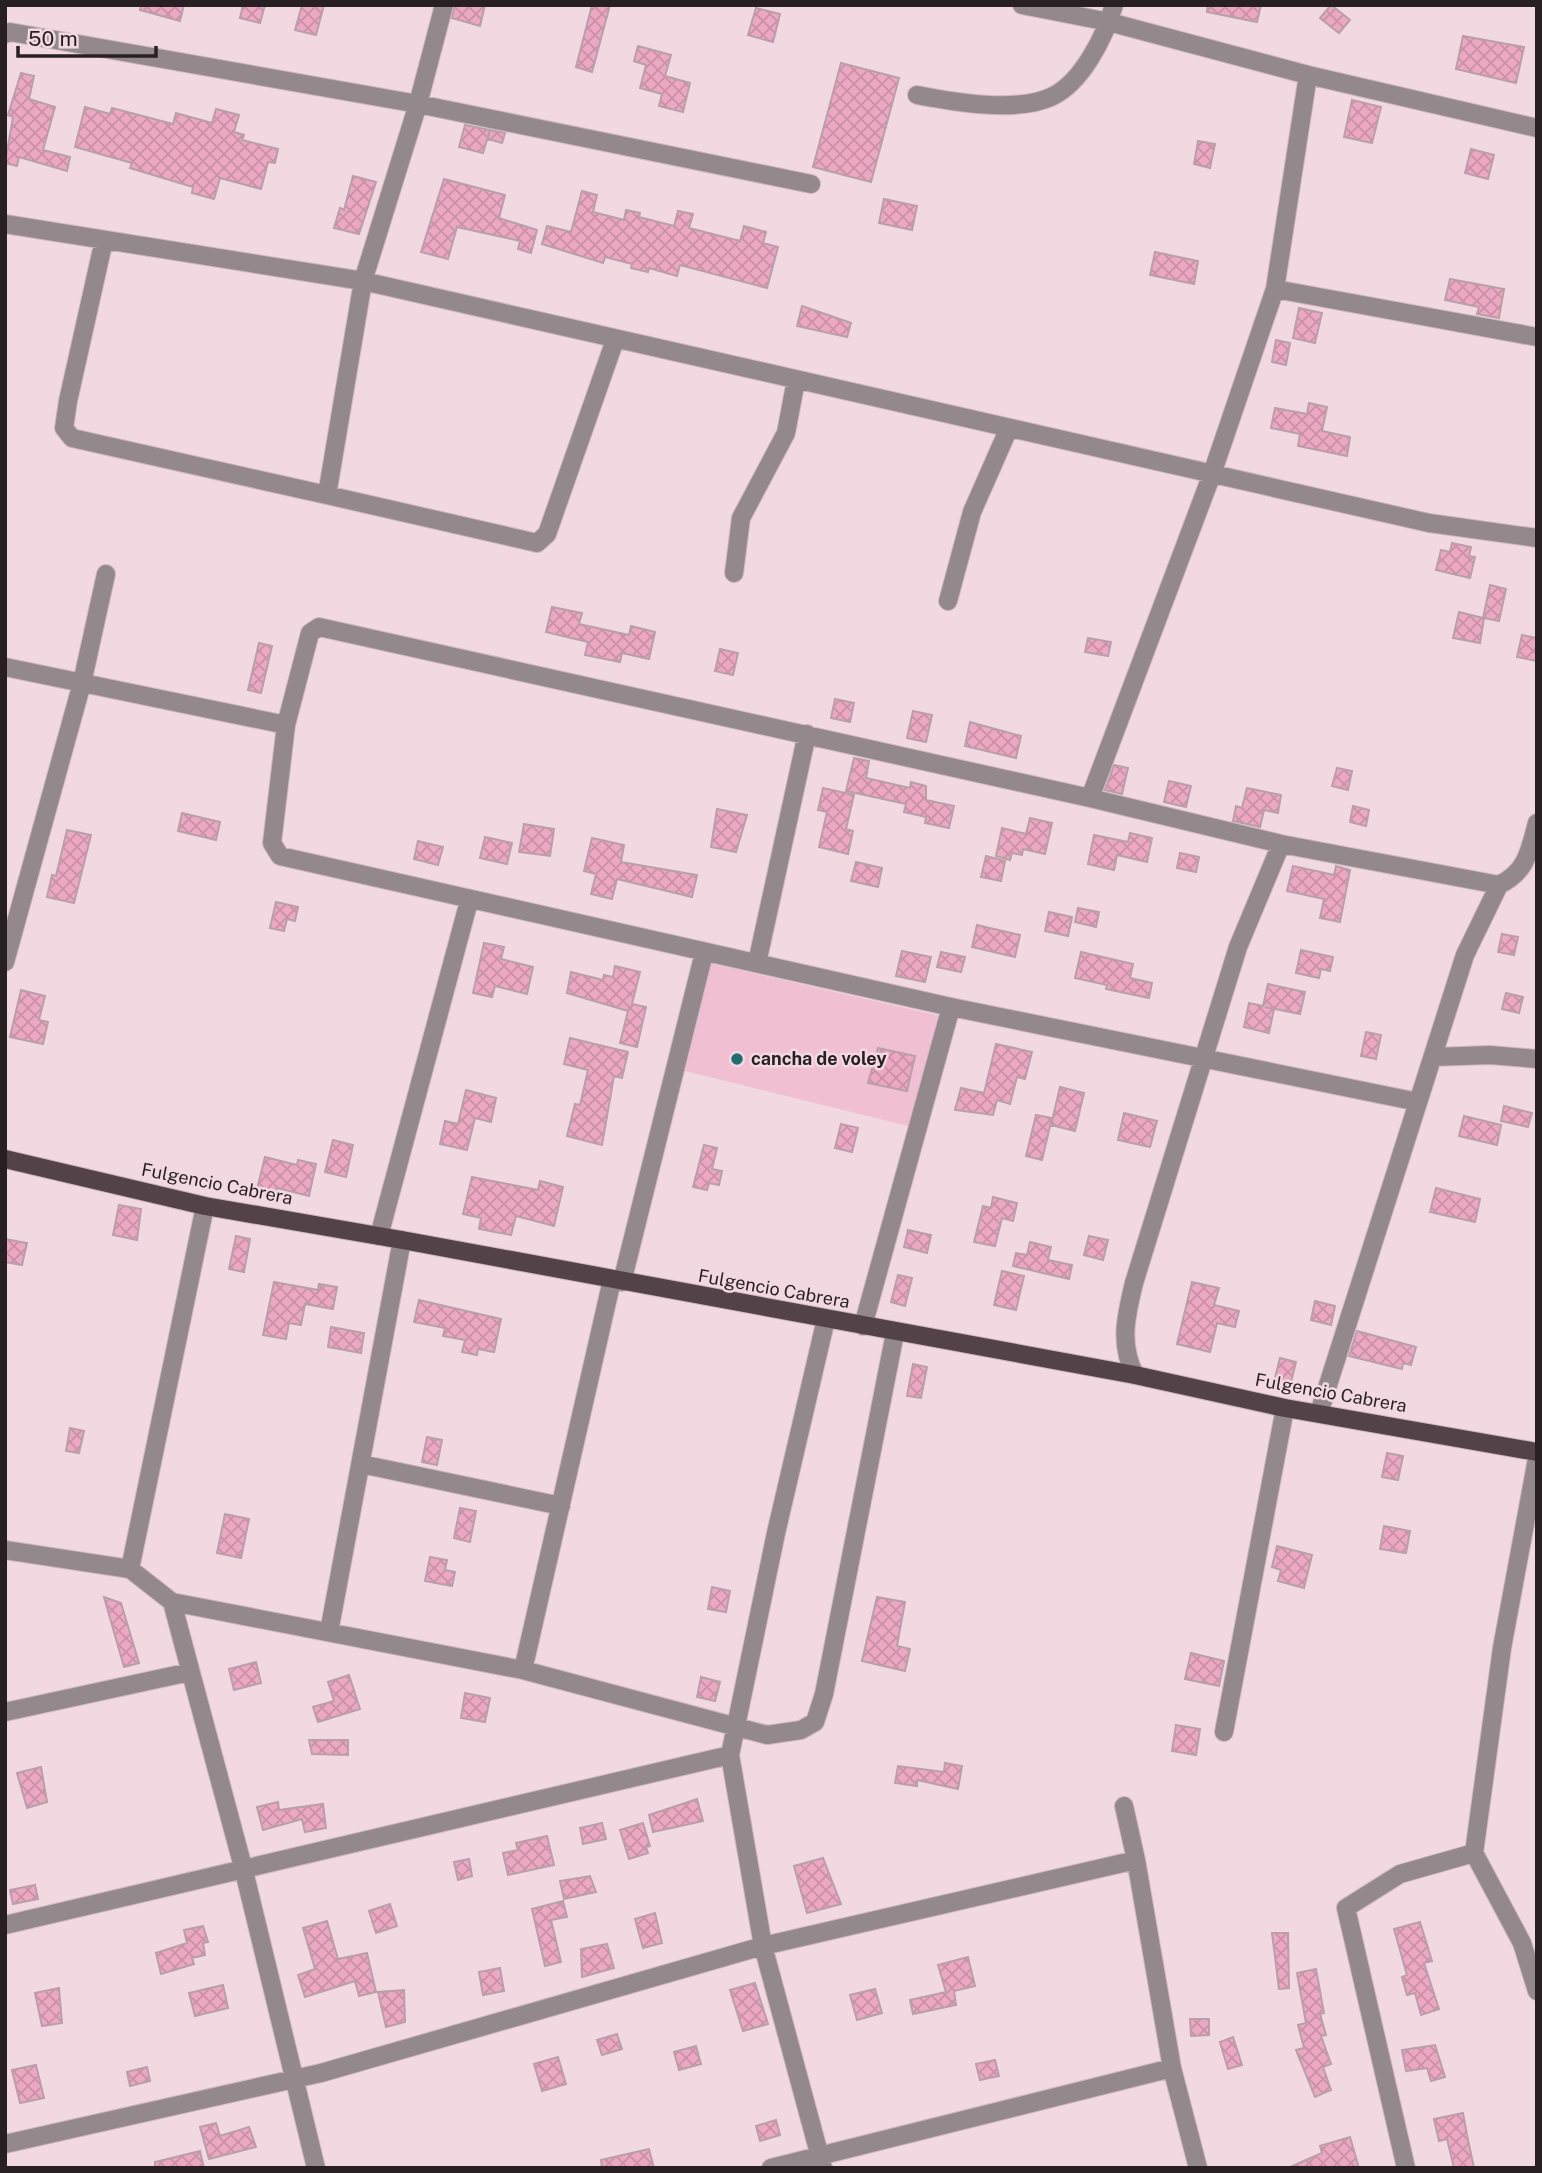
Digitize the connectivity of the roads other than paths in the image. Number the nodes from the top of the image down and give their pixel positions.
1 (444, 5) edge
2 (1022, 5) edge
3 (1111, 14) edge
4 (5, 34) edge
5 (1308, 75) junction
6 (917, 95) dead end
7 (418, 104) junction
8 (1537, 128) edge
9 (811, 184) dead end
10 (5, 224) edge
11 (104, 240) junction
12 (363, 281) junction
13 (1275, 289) junction
14 (1537, 337) edge
15 (615, 340) junction
16 (796, 380) junction
17 (1009, 428) junction
18 (1212, 474) junction
19 (327, 495) junction
20 (1537, 538) edge
21 (106, 573) dead end
22 (734, 573) dead end
23 (948, 601) dead end
24 (5, 667) edge
25 (82, 683) junction
26 (286, 725) junction
27 (807, 734) junction
28 (1090, 797) junction
29 (1537, 823) edge
30 (1281, 844) junction
31 (1499, 885) junction
32 (469, 901) junction
33 (704, 953) junction
34 (5, 962) edge
35 (757, 963) junction
36 (951, 1007) junction
37 (1433, 1057) junction
38 (1204, 1059) junction
39 (1537, 1059) edge
40 (1418, 1102) junction
41 (5, 1159) edge
42 (205, 1206) junction
43 (379, 1236) junction
44 (402, 1240) junction
45 (617, 1281) junction
46 (826, 1319) junction
47 (863, 1326) junction
48 (895, 1333) junction
49 (1135, 1376) junction
50 (1285, 1408) junction
51 (1319, 1413) junction
52 (1537, 1452) edge
53 (1537, 1460) edge
54 (360, 1464) junction
55 (561, 1506) junction
56 (5, 1550) edge
57 (130, 1569) junction
58 (172, 1602) junction
59 (328, 1632) junction
60 (523, 1670) junction
61 (190, 1672) junction
62 (5, 1712) edge
63 (736, 1728) junction
64 (1224, 1732) dead end
65 (730, 1755) junction
66 (1124, 1806) dead end
67 (1474, 1853) junction
68 (1136, 1860) junction
69 (243, 1867) junction
70 (5, 1925) edge
71 (763, 1946) junction
72 (1537, 1990) edge
73 (1172, 2068) junction
74 (294, 2080) junction
75 (5, 2144) edge
76 (821, 2162) edge
77 (316, 2168) edge
78 (771, 2168) edge
79 (1198, 2168) edge
80 (1406, 2168) edge

1 - 7 street
2 - 3 street
3 - 5 street
3 - 6 street
4 - 7 street
5 - 8 street
5 - 13 street
7 - 9 street
7 - 12 street
10 - 11 street
11 - 12 street
11 - 19 street
12 - 15 street
12 - 19 street
13 - 14 street
13 - 18 street
15 - 16 street
15 - 19 street
16 - 17 street
16 - 22 street
17 - 18 street
17 - 23 street
18 - 20 street
18 - 28 street
21 - 25 street
24 - 25 street
25 - 26 street
25 - 34 street
26 - 27 street
26 - 32 street
27 - 28 street
27 - 35 street
28 - 30 street
29 - 31 street
30 - 31 street
30 - 38 street
31 - 37 street
32 - 33 street
32 - 43 street
33 - 35 street
33 - 45 street
35 - 36 street
36 - 38 street
36 - 47 street
37 - 39 street
37 - 40 street
38 - 40 street
38 - 49 street
40 - 51 street
41 - 42 main road, Fulgencio Cabrera
42 - 43 main road, Fulgencio Cabrera
42 - 57 street
43 - 44 main road, Fulgencio Cabrera
44 - 45 main road, Fulgencio Cabrera
44 - 54 street
45 - 46 main road, Fulgencio Cabrera
45 - 55 street
46 - 47 main road, Fulgencio Cabrera
46 - 63 street
47 - 48 main road, Fulgencio Cabrera
48 - 49 main road, Fulgencio Cabrera
48 - 63 street
49 - 50 main road, Fulgencio Cabrera
50 - 51 main road, Fulgencio Cabrera
50 - 64 street
51 - 52 main road, Fulgencio Cabrera
53 - 67 street
54 - 55 street
54 - 59 street
55 - 60 street
56 - 57 street
57 - 58 street
58 - 59 street
58 - 61 street
59 - 60 street
60 - 63 street
61 - 62 street
61 - 69 street
63 - 65 street
65 - 69 street
65 - 71 street
66 - 68 street
67 - 72 street
67 - 80 street
68 - 71 street
68 - 73 street
69 - 70 street
69 - 74 street
71 - 74 street
71 - 76 street
73 - 76 street
73 - 79 street
74 - 75 street
74 - 77 street
76 - 78 street

